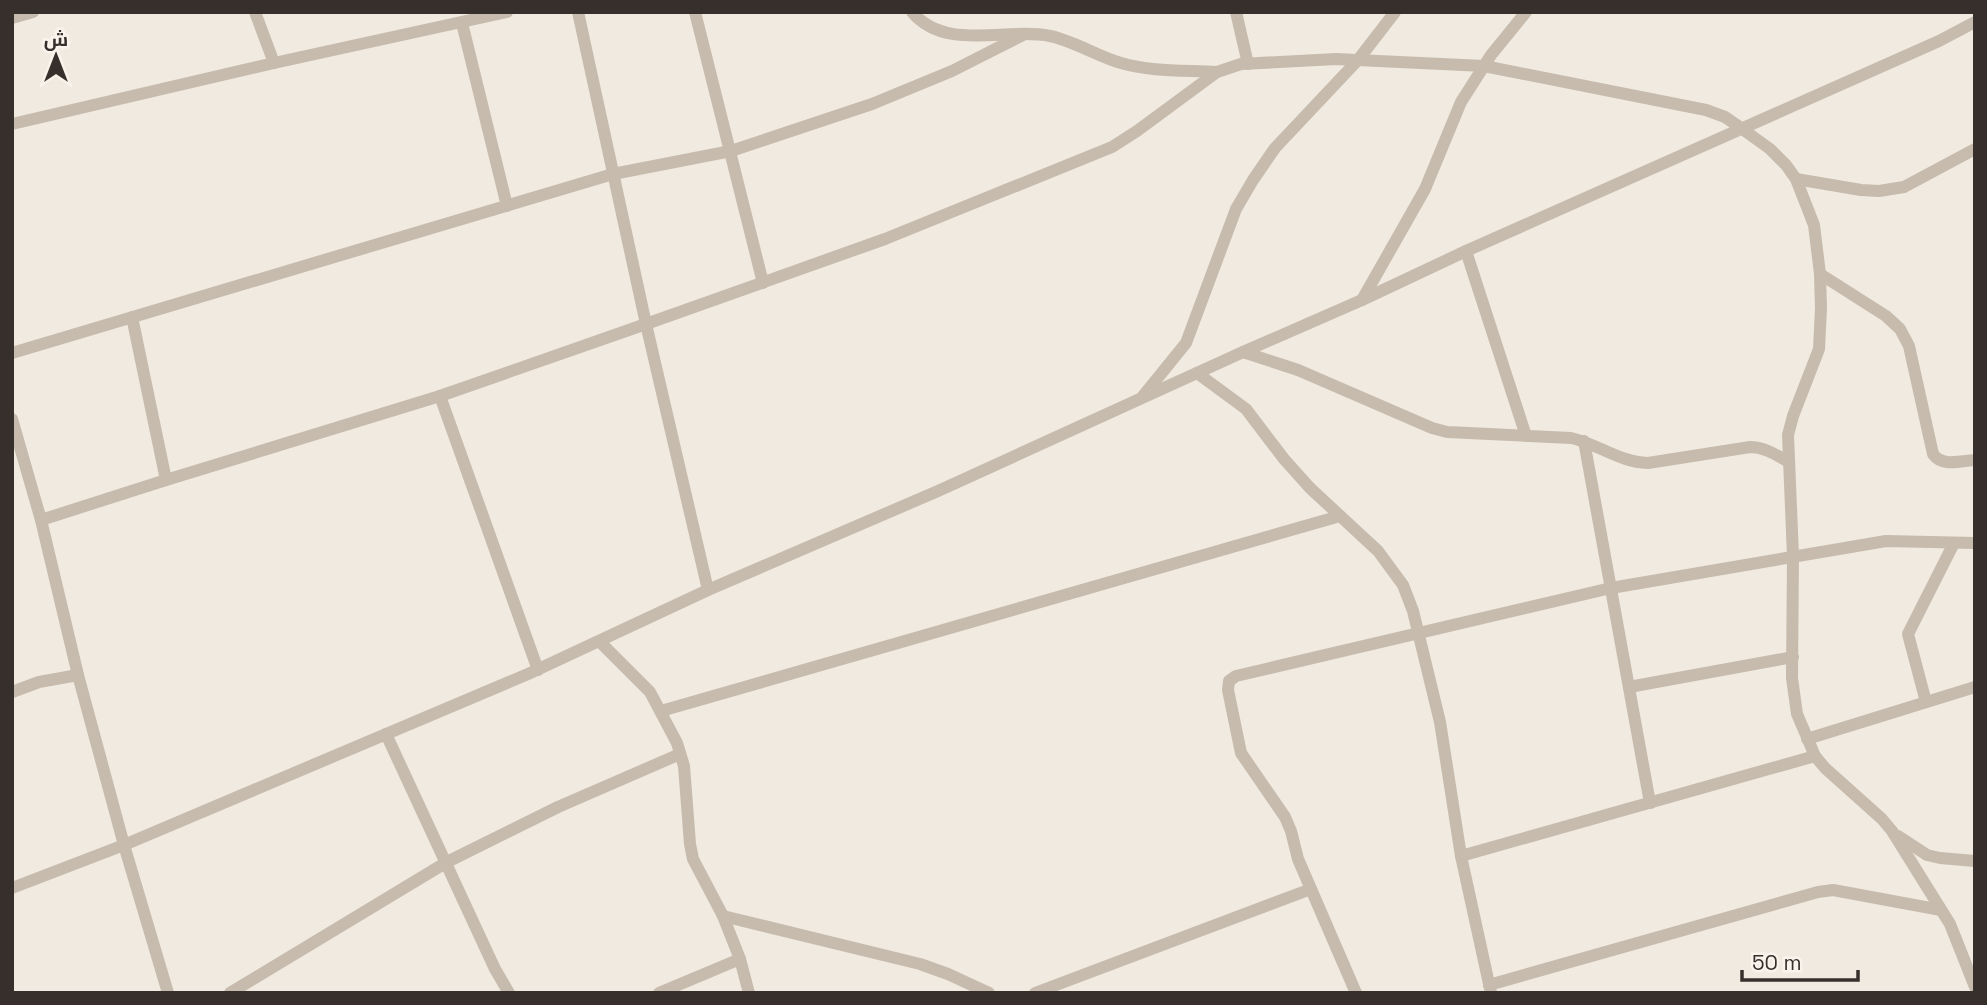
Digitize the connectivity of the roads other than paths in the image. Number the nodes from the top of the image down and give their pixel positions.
1 (33, 12) edge
2 (255, 12) edge
3 (507, 12) edge
4 (578, 12) edge
5 (695, 12) edge
6 (912, 12) edge
7 (1236, 12) edge
8 (1395, 12) edge
9 (1526, 12) edge
10 (12, 18) edge
11 (1975, 22) edge
12 (462, 23) junction
13 (1025, 34) junction
14 (1357, 60) junction
15 (274, 63) junction
16 (1248, 64) junction
17 (1484, 66) junction
18 (1217, 72) junction
19 (12, 124) edge
20 (1741, 128) junction
21 (1975, 149) edge
22 (731, 151) junction
23 (613, 174) junction
24 (1796, 179) junction
25 (506, 206) junction
26 (1466, 251) junction
27 (1820, 274) junction
28 (764, 283) junction
29 (1362, 300) junction
30 (132, 317) junction
31 (646, 324) junction
32 (1243, 352) junction
33 (12, 353) edge
34 (1198, 373) junction
35 (440, 396) junction
36 (1141, 399) junction
37 (12, 419) edge
38 (1526, 436) junction
39 (1584, 441) junction
40 (1975, 460) edge
41 (1789, 462) junction
42 (166, 480) junction
43 (1340, 516) junction
44 (41, 520) junction
45 (1954, 543) junction
46 (1975, 543) edge
47 (1793, 556) junction
48 (1611, 588) junction
49 (708, 590) junction
50 (1419, 634) junction
51 (600, 642) junction
52 (1793, 657) junction
53 (538, 670) junction
54 (78, 675) junction
55 (1629, 687) junction
56 (1975, 687) edge
57 (12, 692) edge
58 (1926, 702) junction
59 (661, 711) junction
60 (386, 734) junction
61 (1807, 739) junction
62 (680, 754) junction
63 (1815, 756) junction
64 (1650, 803) junction
65 (1892, 831) junction
66 (124, 845) junction
67 (1461, 856) junction
68 (1975, 860) edge
69 (447, 862) junction
70 (12, 888) edge
71 (1311, 889) junction
72 (1941, 909) junction
73 (723, 916) junction
74 (740, 959) junction
75 (1975, 987) edge
76 (1490, 989) edge
77 (168, 993) edge
78 (230, 993) edge
79 (509, 993) edge
80 (659, 993) edge
81 (749, 993) edge
82 (989, 993) edge
83 (1035, 993) edge
84 (1356, 993) edge

1 - 10 street
2 - 15 street
3 - 12 street
4 - 23 street
5 - 22 street
6 - 13 street
7 - 16 street
8 - 14 street
9 - 17 street
11 - 20 street
12 - 15 street
12 - 25 street
13 - 18 street
13 - 22 street
14 - 16 street
14 - 17 street
14 - 36 street
15 - 19 street
16 - 18 street
17 - 20 street
17 - 29 street
18 - 28 street
20 - 24 street
20 - 26 street
21 - 24 street
22 - 23 street
22 - 28 street
23 - 25 street
23 - 31 street
24 - 27 street
25 - 30 street
26 - 29 street
26 - 38 street
27 - 40 street
27 - 41 street
28 - 31 street
29 - 32 street
30 - 33 street
30 - 42 street
31 - 35 street
31 - 49 street
32 - 34 street
32 - 38 street
34 - 36 street
34 - 43 street
35 - 42 street
35 - 53 street
36 - 49 street
37 - 44 street
38 - 39 street
39 - 41 street
39 - 48 street
41 - 47 street
42 - 44 street
43 - 50 street
43 - 59 street
44 - 54 street
45 - 46 street
45 - 47 street
45 - 58 street
47 - 48 street
47 - 52 street
48 - 50 street
48 - 55 street
49 - 51 street
50 - 67 street
50 - 71 street
51 - 53 street
51 - 59 street
52 - 55 street
52 - 61 street
53 - 60 street
54 - 57 street
54 - 66 street
55 - 64 street
56 - 58 street
58 - 61 street
59 - 62 street
60 - 66 street
60 - 69 street
61 - 63 street
62 - 69 street
62 - 73 street
63 - 64 street
63 - 65 street
64 - 67 street
65 - 68 street
65 - 72 street
66 - 70 street
66 - 77 street
67 - 76 street
69 - 78 street
69 - 79 street
71 - 83 street
71 - 84 street
72 - 75 street
72 - 76 street
73 - 74 street
73 - 82 street
74 - 80 street
74 - 81 street

